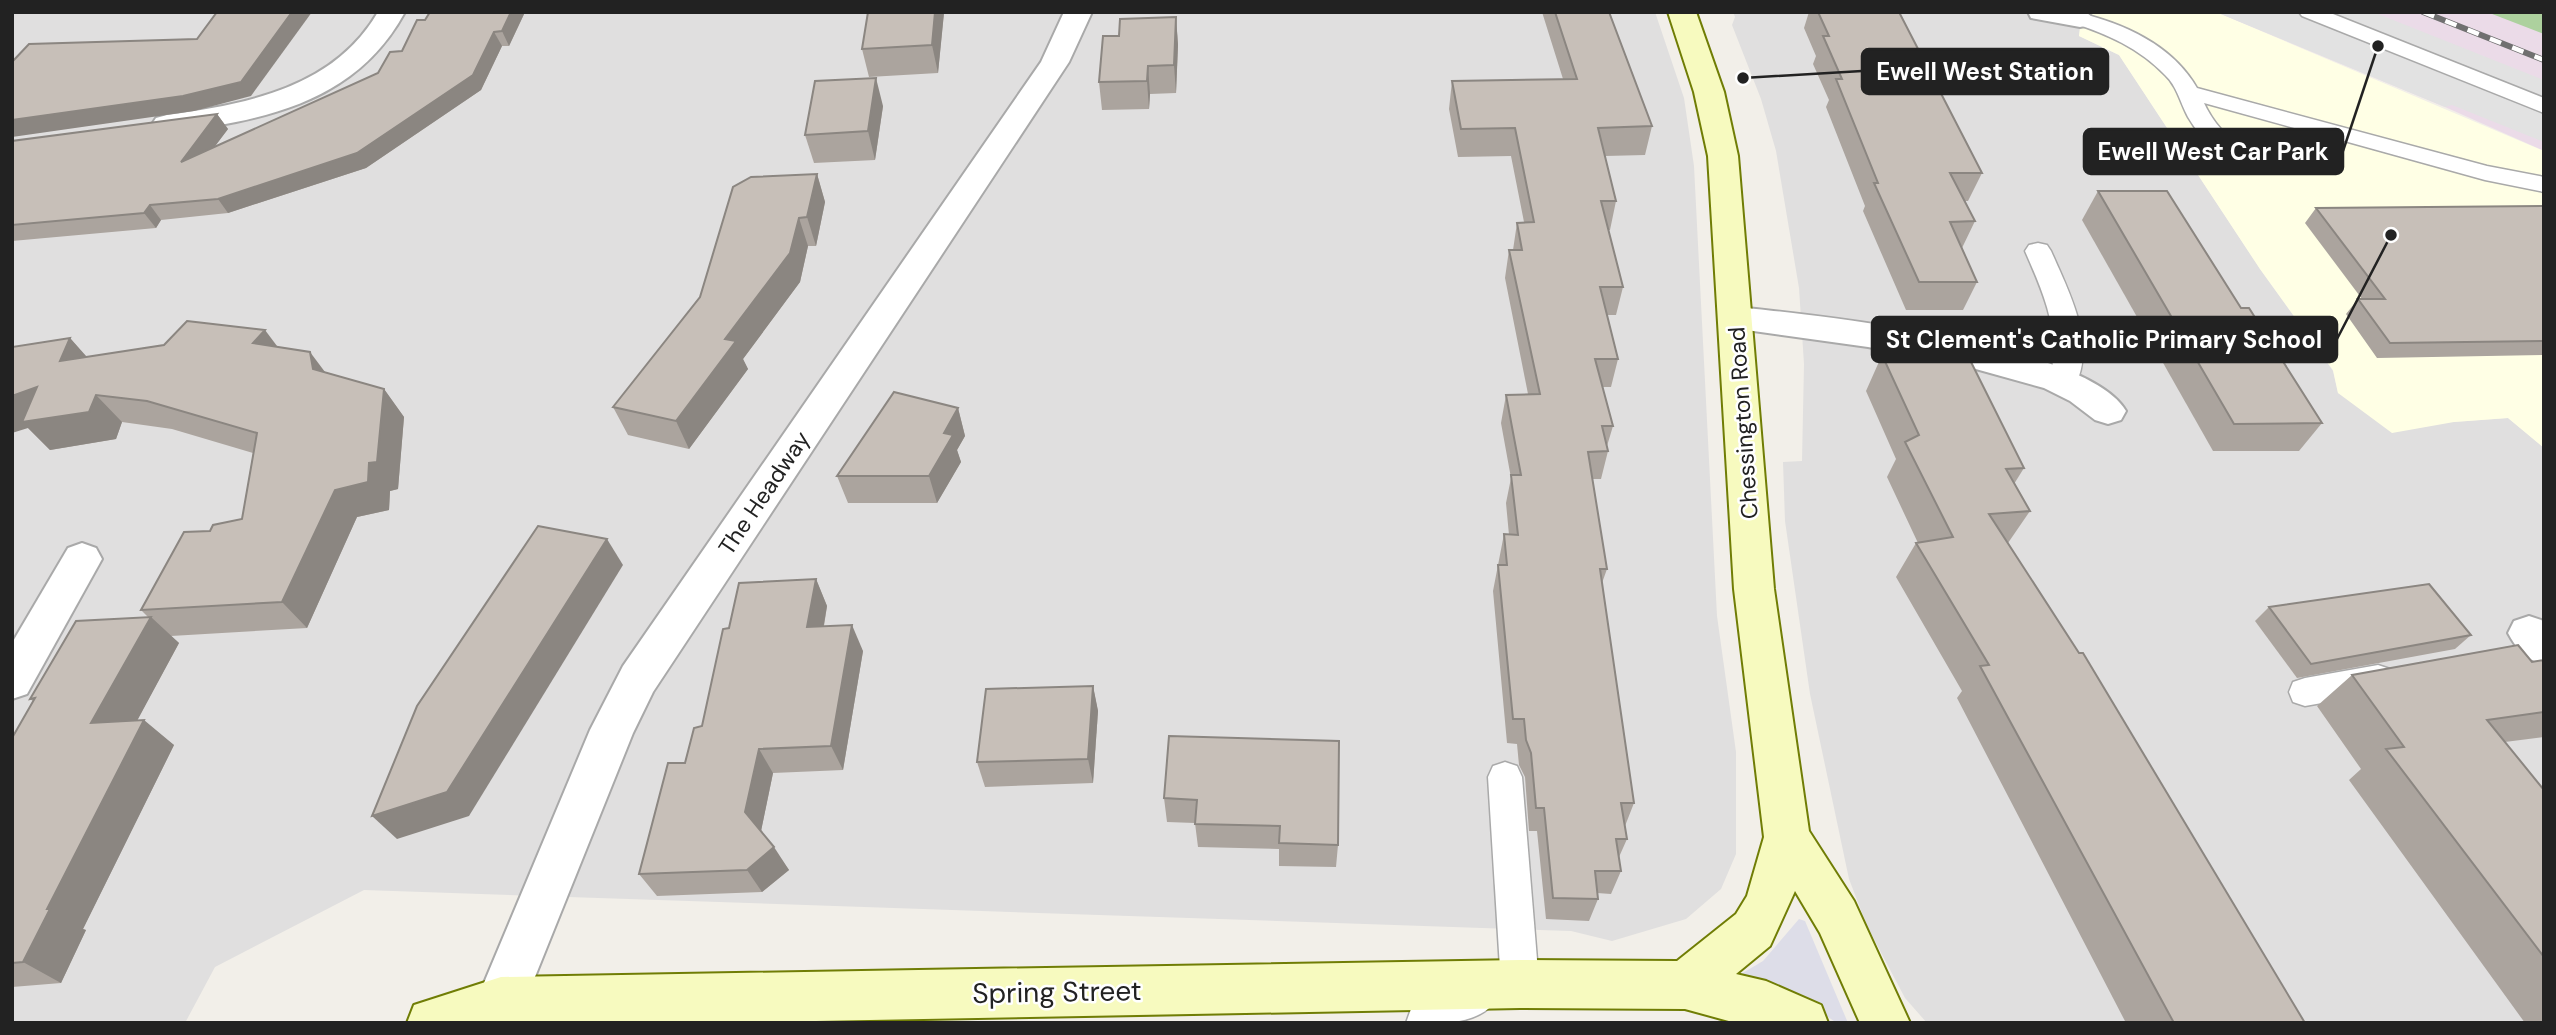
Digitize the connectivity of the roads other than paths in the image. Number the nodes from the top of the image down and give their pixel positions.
1 (392, 12) edge
2 (1078, 12) edge
3 (1682, 12) edge
4 (2040, 12) edge
5 (2309, 12) edge
6 (2080, 19) joint
7 (2192, 93) junction
8 (2544, 106) edge
9 (144, 127) edge
10 (2322, 128) junction
11 (2544, 186) edge
12 (2038, 251) dead end
13 (1737, 319) junction
14 (2064, 380) junction
15 (2108, 411) dead end
16 (82, 559) dead end
17 (2411, 673) edge
18 (12, 681) edge
19 (2305, 692) dead end
20 (1505, 777) dead end
21 (1787, 837) junction
22 (1506, 984) junction
23 (1685, 985) junction
24 (501, 1002) junction
25 (432, 1023) edge
26 (1425, 1023) edge
27 (1803, 1023) edge
28 (1885, 1023) edge

1 - 9 street
2 - 24 street, The Headway
3 - 13 main road, Chessington Road
4 - 6 street
5 - 8 lane
6 - 7 lane
7 - 10 lane
7 - 10 lane
10 - 11 lane
12 - 14 lane
13 - 14 street
13 - 21 main road, Chessington Road
14 - 15 street
16 - 18 street
17 - 19 lane
20 - 22 lane
21 - 23 main road, Chessington Road
21 - 28 main road, Chessington Road
22 - 23 main road, Spring Street
22 - 24 main road, Spring Street
22 - 26 lane
23 - 27 main road
24 - 25 main road, Spring Street

